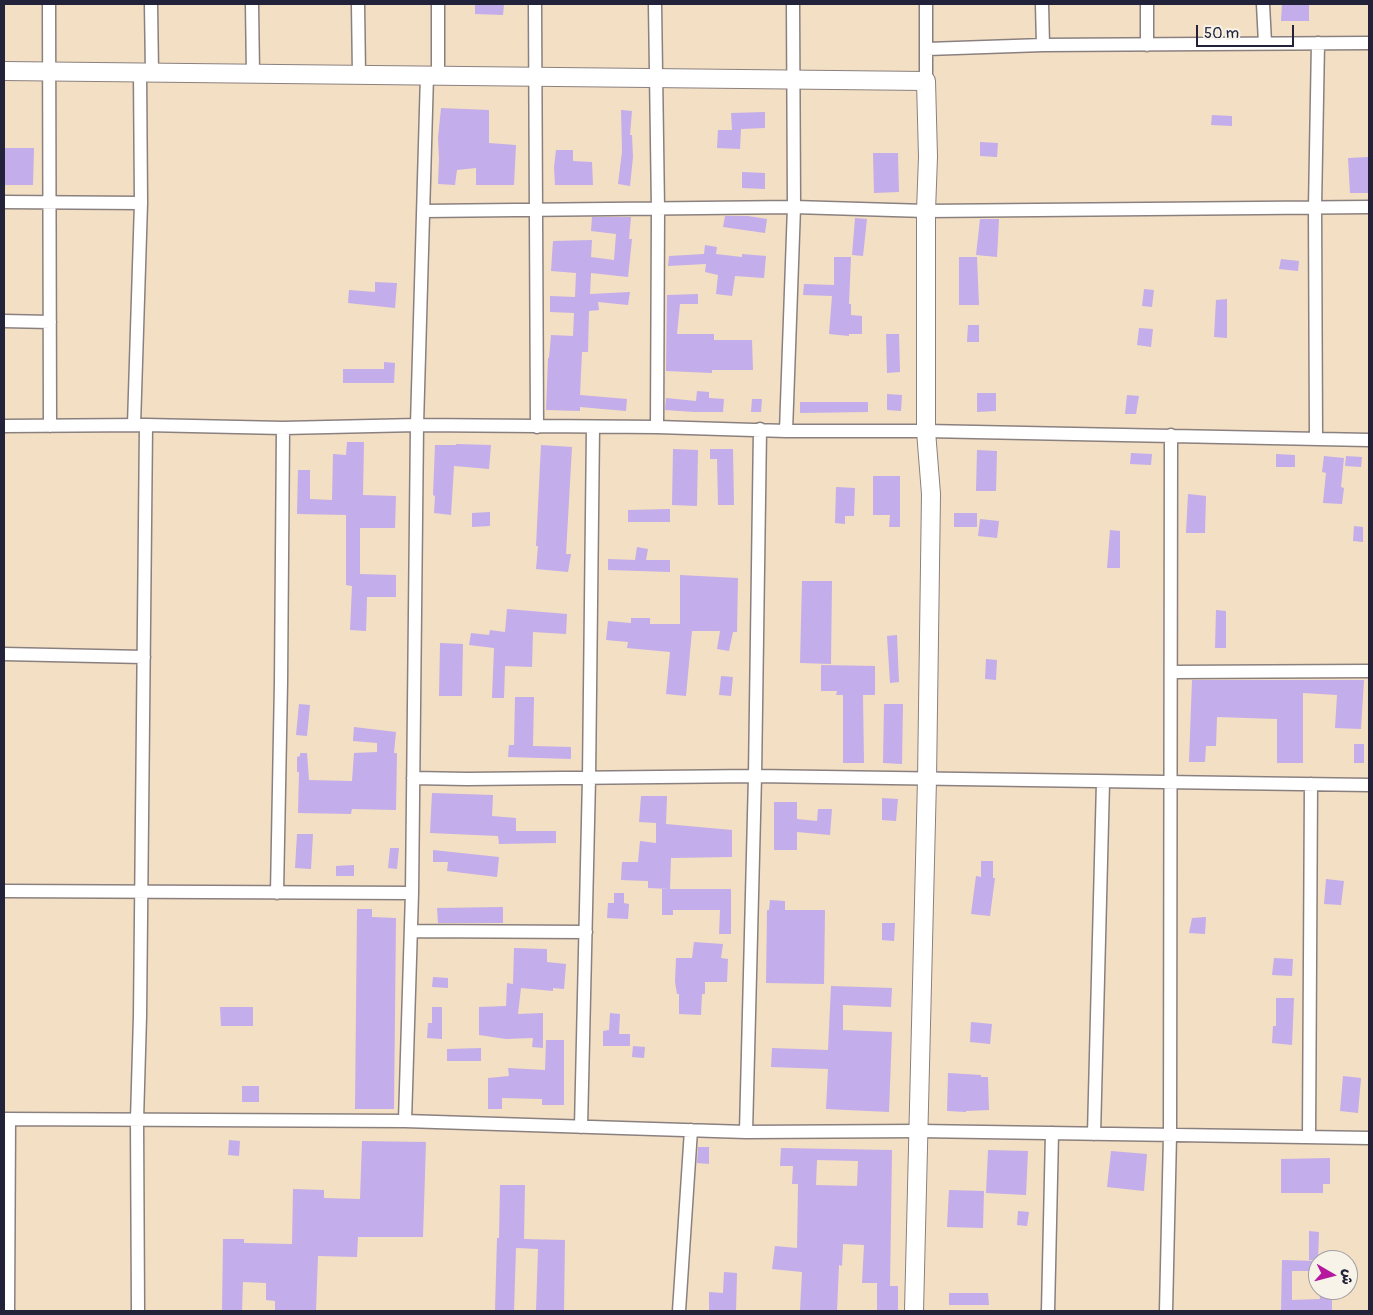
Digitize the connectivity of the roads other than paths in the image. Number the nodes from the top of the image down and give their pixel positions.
1 (49, 4) edge
2 (151, 4) edge
3 (252, 4) edge
4 (358, 4) edge
5 (438, 4) edge
6 (535, 4) edge
7 (655, 4) edge
8 (793, 4) edge
9 (926, 4) edge
10 (1042, 4) edge
11 (1147, 4) edge
12 (1263, 4) edge
13 (1318, 43) junction
14 (1369, 43) edge
15 (1147, 44) junction
16 (1265, 44) junction
17 (1043, 45) junction
18 (927, 49) junction
19 (4, 71) edge
20 (49, 72) junction
21 (146, 72) junction
22 (252, 74) junction
23 (359, 75) junction
24 (433, 76) junction
25 (536, 77) junction
26 (657, 78) junction
27 (794, 81) junction
28 (926, 81) junction
29 (4, 202) edge
30 (49, 202) junction
31 (141, 203) junction
32 (794, 207) junction
33 (1315, 207) junction
34 (1369, 207) edge
35 (658, 209) junction
36 (423, 210) junction
37 (537, 210) junction
38 (926, 211) junction
39 (4, 321) edge
40 (50, 322) junction
41 (140, 425) junction
42 (417, 425) junction
43 (4, 426) edge
44 (50, 426) junction
45 (537, 426) junction
46 (593, 427) junction
47 (657, 427) junction
48 (283, 428) junction
49 (760, 429) junction
50 (786, 431) junction
51 (926, 431) junction
52 (1170, 435) junction
53 (1316, 439) junction
54 (1369, 440) edge
55 (4, 654) edge
56 (144, 657) junction
57 (1369, 670) edge
58 (1171, 672) junction
59 (755, 776) junction
60 (414, 778) junction
61 (589, 778) junction
62 (927, 779) junction
63 (1103, 782) junction
64 (1171, 782) junction
65 (1311, 784) junction
66 (1369, 785) edge
67 (4, 891) edge
68 (141, 892) junction
69 (277, 893) junction
70 (412, 893) junction
71 (412, 931) junction
72 (586, 932) junction
73 (6, 1120) edge
74 (137, 1120) junction
75 (405, 1121) junction
76 (581, 1127) junction
77 (691, 1130) junction
78 (920, 1131) junction
79 (746, 1132) junction
80 (1052, 1134) junction
81 (1094, 1134) junction
82 (1170, 1135) junction
83 (1309, 1137) junction
84 (1369, 1138) edge
85 (8, 1311) edge
86 (138, 1311) edge
87 (680, 1311) edge
88 (914, 1311) edge
89 (1048, 1311) edge
90 (1166, 1311) edge

1 - 20 street
2 - 21 street
3 - 22 street
4 - 23 street
5 - 24 street
6 - 25 street
7 - 26 street
8 - 27 street
9 - 18 street
10 - 17 street
11 - 15 street
12 - 16 street
13 - 14 street
13 - 16 street
13 - 33 street
15 - 16 street
15 - 17 street
17 - 18 street
18 - 28 street
19 - 20 street
20 - 21 street
20 - 30 street
21 - 22 street
21 - 31 street
22 - 23 street
23 - 24 street
24 - 25 street
24 - 36 street
25 - 26 street
25 - 37 street
26 - 27 street
26 - 35 street
27 - 28 street
27 - 32 street
28 - 38 street
29 - 30 street
30 - 31 street
30 - 40 street
31 - 41 street
32 - 35 street
32 - 38 street
32 - 50 street
33 - 34 street
33 - 38 street
33 - 53 street
35 - 37 street
35 - 47 street
36 - 37 street
36 - 42 street
37 - 45 street
38 - 51 street
39 - 40 street
40 - 44 street
41 - 44 street
41 - 48 street
41 - 56 street
42 - 45 street
42 - 48 street
42 - 60 street
43 - 44 street
45 - 46 street
46 - 47 street
46 - 61 street
47 - 49 street
48 - 69 street
49 - 50 street
49 - 59 street
50 - 51 street
51 - 52 street
51 - 62 street
52 - 53 street
52 - 58 street
53 - 54 street
55 - 56 street
56 - 68 street
57 - 58 street
58 - 64 street
59 - 61 street
59 - 62 street
59 - 79 street
60 - 61 street
60 - 70 street
61 - 72 street
62 - 63 street
62 - 78 street
63 - 64 street
63 - 81 street
64 - 65 street
64 - 82 street
65 - 66 street
65 - 83 street
67 - 68 street
68 - 69 street
68 - 74 street
69 - 70 street
70 - 71 street
71 - 72 street
71 - 75 street
72 - 76 street
73 - 74 street
73 - 85 street
74 - 75 street
74 - 86 street
75 - 76 street
76 - 77 street
77 - 79 street
77 - 87 street
78 - 79 street
78 - 80 street
78 - 88 street
80 - 81 street
80 - 89 street
81 - 82 street
82 - 83 street
82 - 90 street
83 - 84 street

